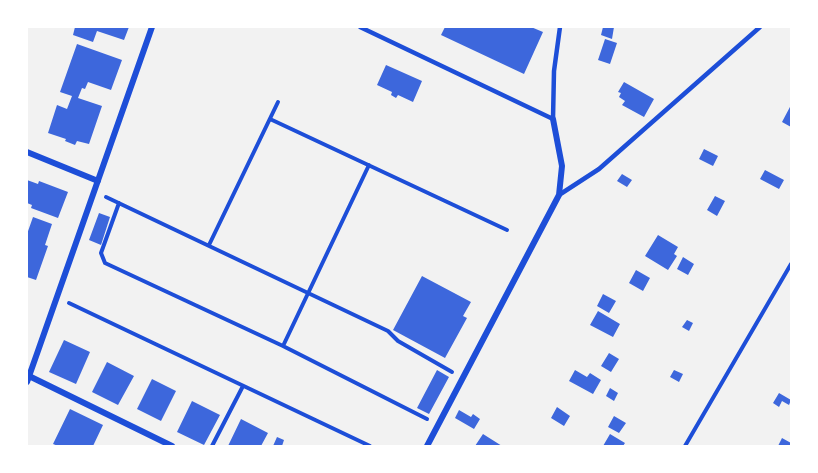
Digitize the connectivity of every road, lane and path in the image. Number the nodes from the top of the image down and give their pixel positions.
1 (152, 27) edge
2 (360, 27) edge
3 (560, 27) edge
4 (760, 27) edge
5 (278, 102) dead end
6 (270, 119) junction
7 (553, 119) junction
8 (27, 152) edge
9 (369, 165) junction
10 (99, 181) junction
11 (95, 192) junction
12 (559, 195) junction
13 (118, 203) junction
14 (507, 230) dead end
15 (209, 245) junction
16 (791, 264) edge
17 (308, 294) junction
18 (57, 297) junction
19 (283, 346) junction
20 (463, 377) junction
21 (28, 379) edge
22 (243, 386) junction
23 (438, 425) junction
24 (172, 446) edge
25 (212, 446) edge
26 (370, 446) edge
27 (427, 446) edge
28 (685, 446) edge

1 - 10 street
2 - 7 lane
3 - 7 lane
4 - 12 lane
5 - 6 path
6 - 9 path
6 - 15 path
7 - 12 street
8 - 10 street
9 - 14 path
9 - 17 path
10 - 11 street
11 - 13 path
11 - 18 street
12 - 20 street
13 - 15 path
13 - 19 path
15 - 17 path
16 - 28 path
17 - 19 path
17 - 20 path
18 - 21 street
18 - 22 path
19 - 23 path
20 - 23 street
21 - 24 street
22 - 25 path
22 - 26 path
23 - 27 street

